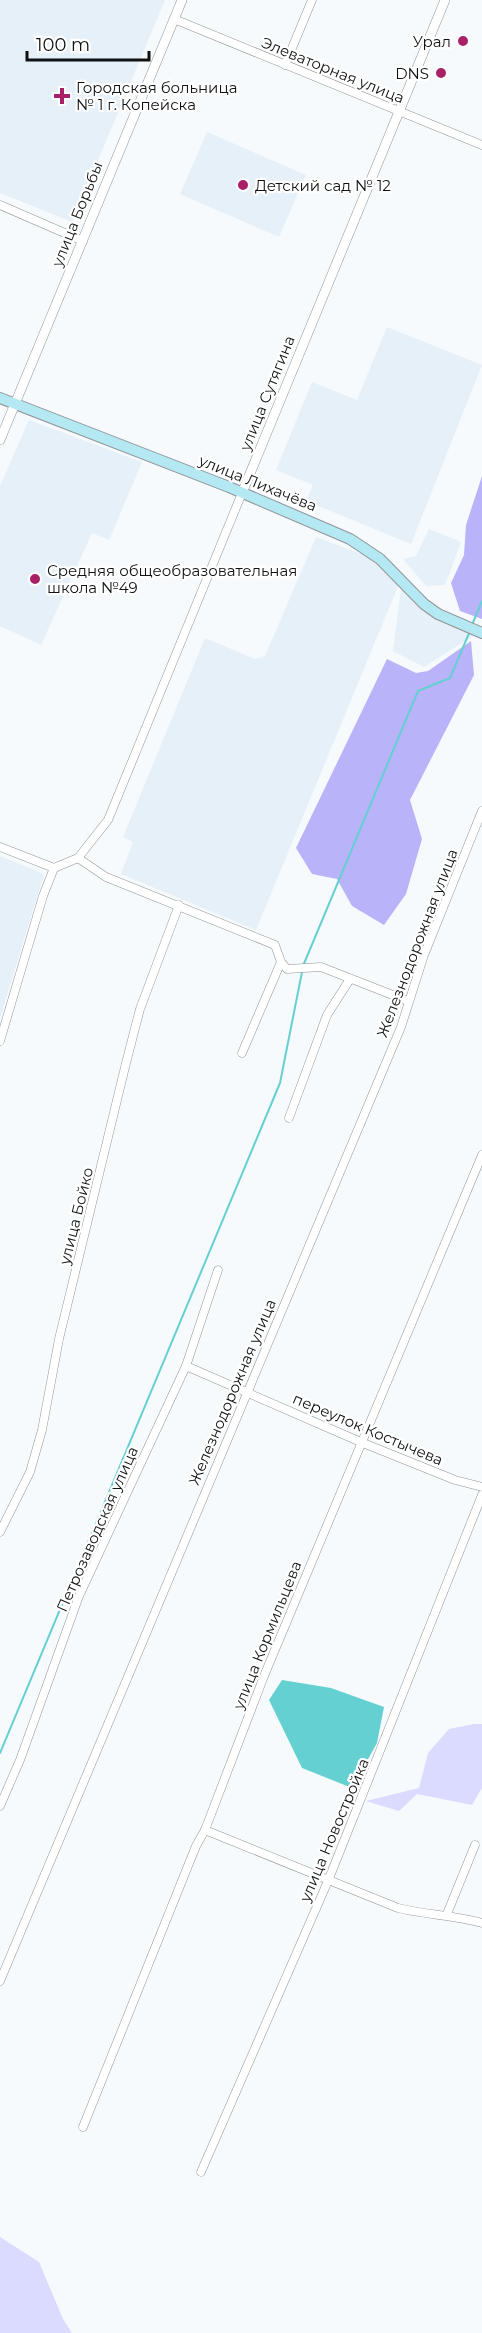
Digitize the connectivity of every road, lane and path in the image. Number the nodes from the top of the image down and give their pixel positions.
1 (182, 0) edge
2 (312, 0) edge
3 (445, 0) edge
4 (174, 20) junction
5 (285, 65) junction
6 (399, 112) junction
7 (482, 145) edge
8 (0, 205) edge
9 (83, 241) junction
10 (0, 398) edge
11 (14, 404) junction
12 (0, 440) edge
13 (242, 493) junction
14 (482, 633) edge
15 (482, 810) edge
16 (0, 847) edge
17 (78, 858) junction
18 (54, 868) junction
19 (179, 905) junction
20 (281, 963) junction
21 (350, 979) junction
22 (408, 1001) junction
23 (0, 1041) edge
24 (242, 1053) dead end
25 (289, 1118) dead end
26 (482, 1155) edge
27 (218, 1269) dead end
28 (186, 1366) junction
29 (245, 1392) junction
30 (363, 1443) junction
31 (482, 1487) edge
32 (482, 1495) edge
33 (0, 1532) edge
34 (0, 1806) edge
35 (205, 1830) junction
36 (475, 1845) dead end
37 (328, 1881) junction
38 (447, 1914) junction
39 (482, 1923) edge
40 (0, 1981) edge
41 (83, 2127) dead end
42 (201, 2172) dead end

1 - 4 street, улица Борьбы
2 - 5 street
3 - 6 street, улица Сутягина
4 - 5 street, Элеваторная улица
4 - 9 street, улица Борьбы
5 - 6 street, Элеваторная улица
6 - 7 street, Элеваторная улица
6 - 13 street, улица Сутягина
8 - 9 street
9 - 11 street, улица Борьбы
10 - 11 main road, улица Лихачёва
11 - 12 street, улица Борьбы
11 - 13 main road, улица Лихачёва
13 - 14 main road, улица Лихачёва
13 - 17 street, улица Сутягина
15 - 22 street, Железнодорожная улица
16 - 18 street
17 - 18 street
17 - 19 street
18 - 23 street
19 - 20 street
19 - 33 street, улица Бойко
20 - 21 street
20 - 24 street
21 - 22 street
21 - 25 street
22 - 29 street, Железнодорожная улица
26 - 30 street, улица Кормильцева
27 - 28 street, Петрозаводская улица
28 - 29 street, переулок Костычева
28 - 34 street, Петрозаводская улица
29 - 30 street, переулок Костычева
29 - 40 street, Железнодорожная улица
30 - 31 street, переулок Костычева
30 - 35 street, улица Кормильцева
32 - 37 street, улица Новостройка
35 - 37 street
35 - 41 street, улица Кормильцева
36 - 38 street
37 - 38 street
37 - 42 street, улица Новостройка
38 - 39 street

